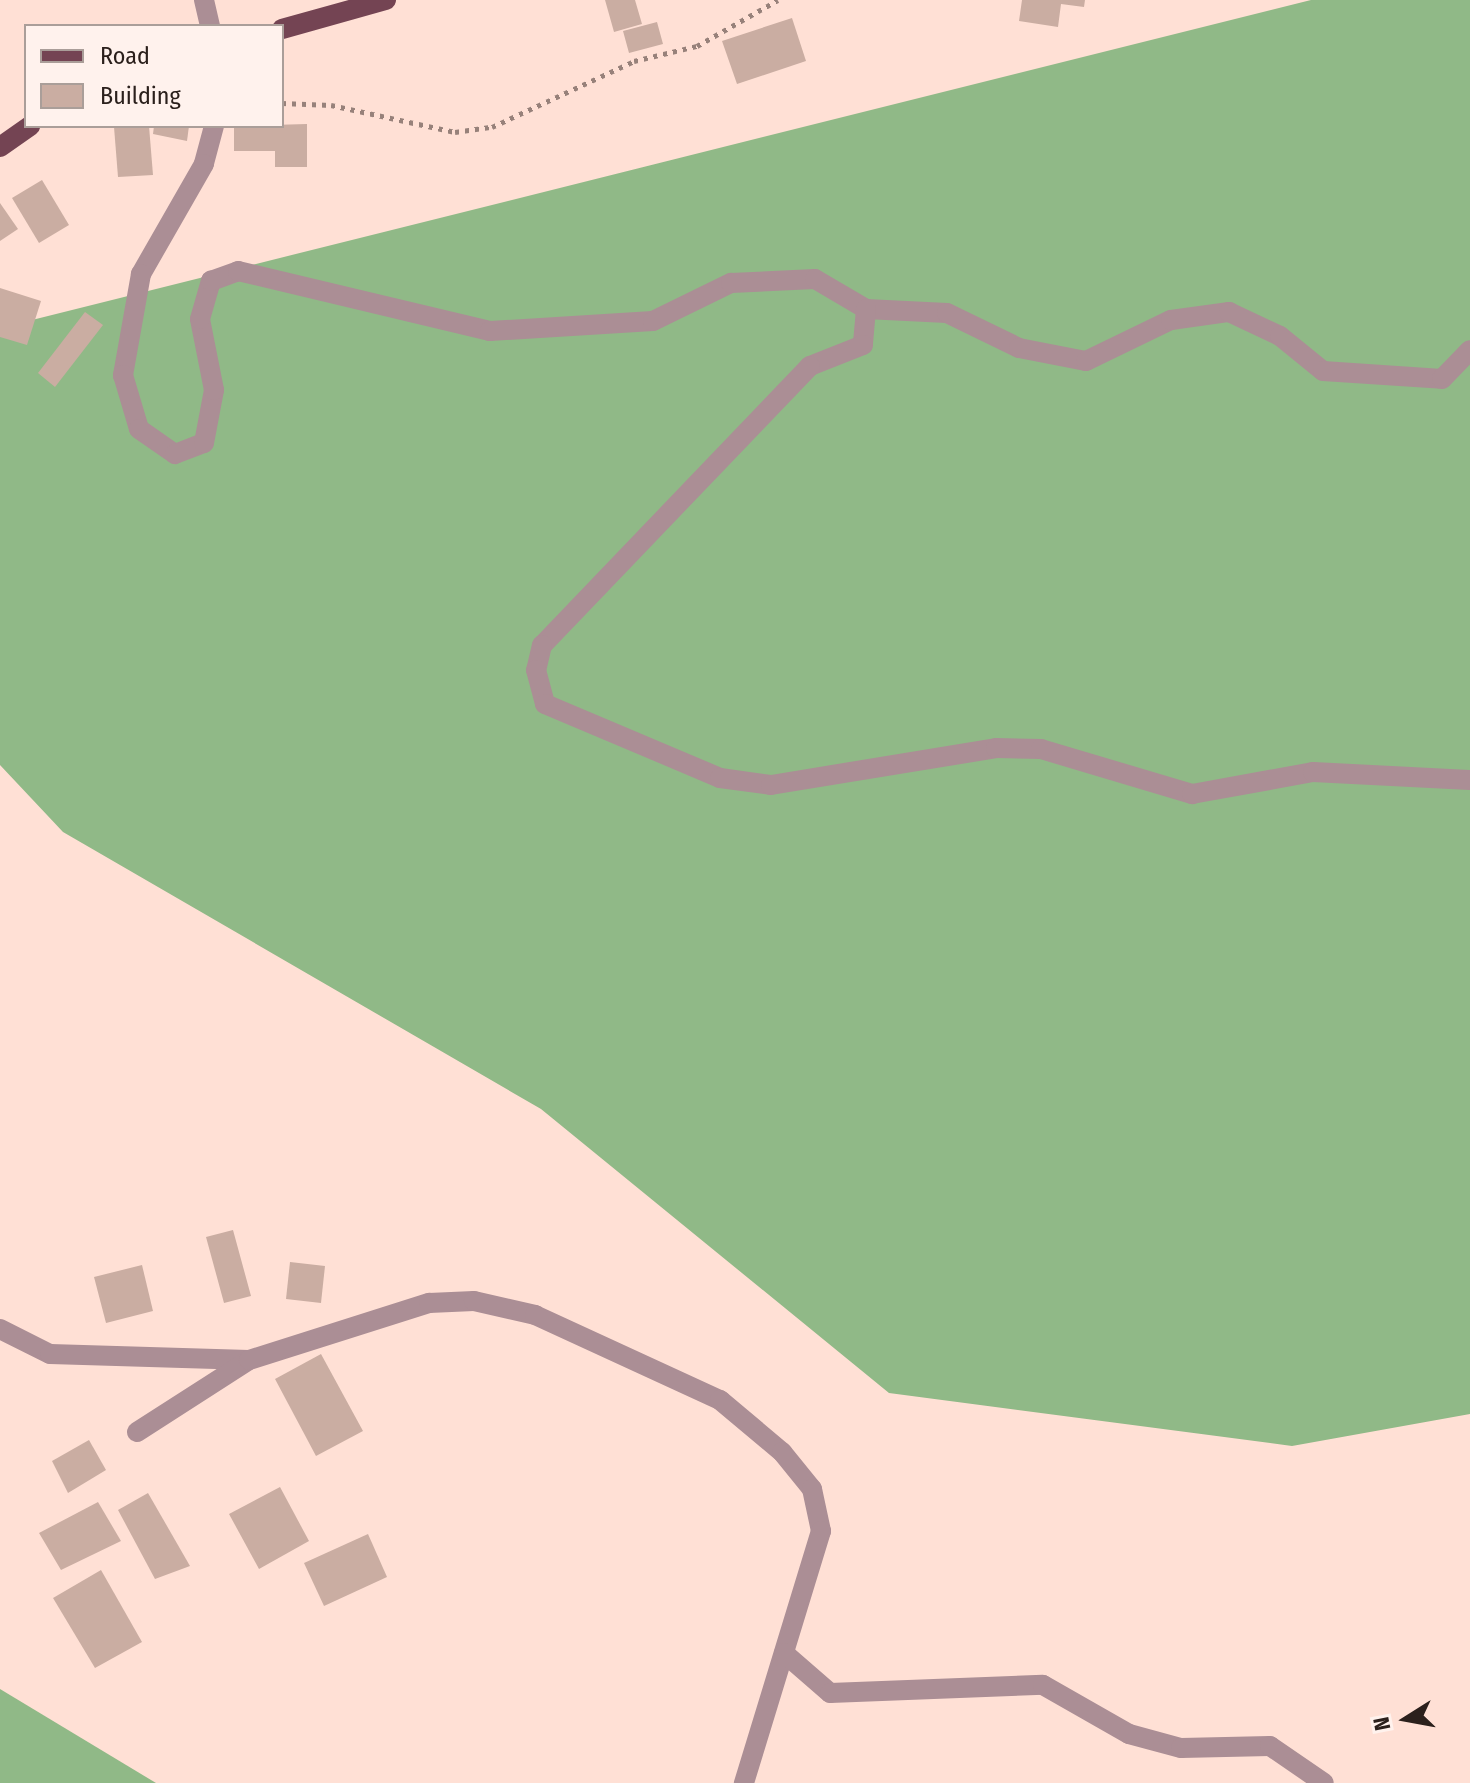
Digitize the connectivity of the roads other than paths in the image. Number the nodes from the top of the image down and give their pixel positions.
1 (204, 0) edge
2 (386, 0) edge
3 (210, 24) edge
4 (284, 28) edge
5 (27, 128) edge
6 (213, 128) edge
7 (0, 147) edge
8 (866, 309) junction
9 (1470, 350) edge
10 (1470, 780) edge
11 (0, 1329) edge
12 (249, 1360) junction
13 (137, 1432) dead end
14 (784, 1653) junction
15 (744, 1783) edge
16 (1324, 1783) edge

1 - 3 street
2 - 4 main road
5 - 7 main road
6 - 8 street
8 - 9 street
8 - 10 street
11 - 12 street
12 - 13 street
12 - 14 street
14 - 15 street
14 - 16 street

